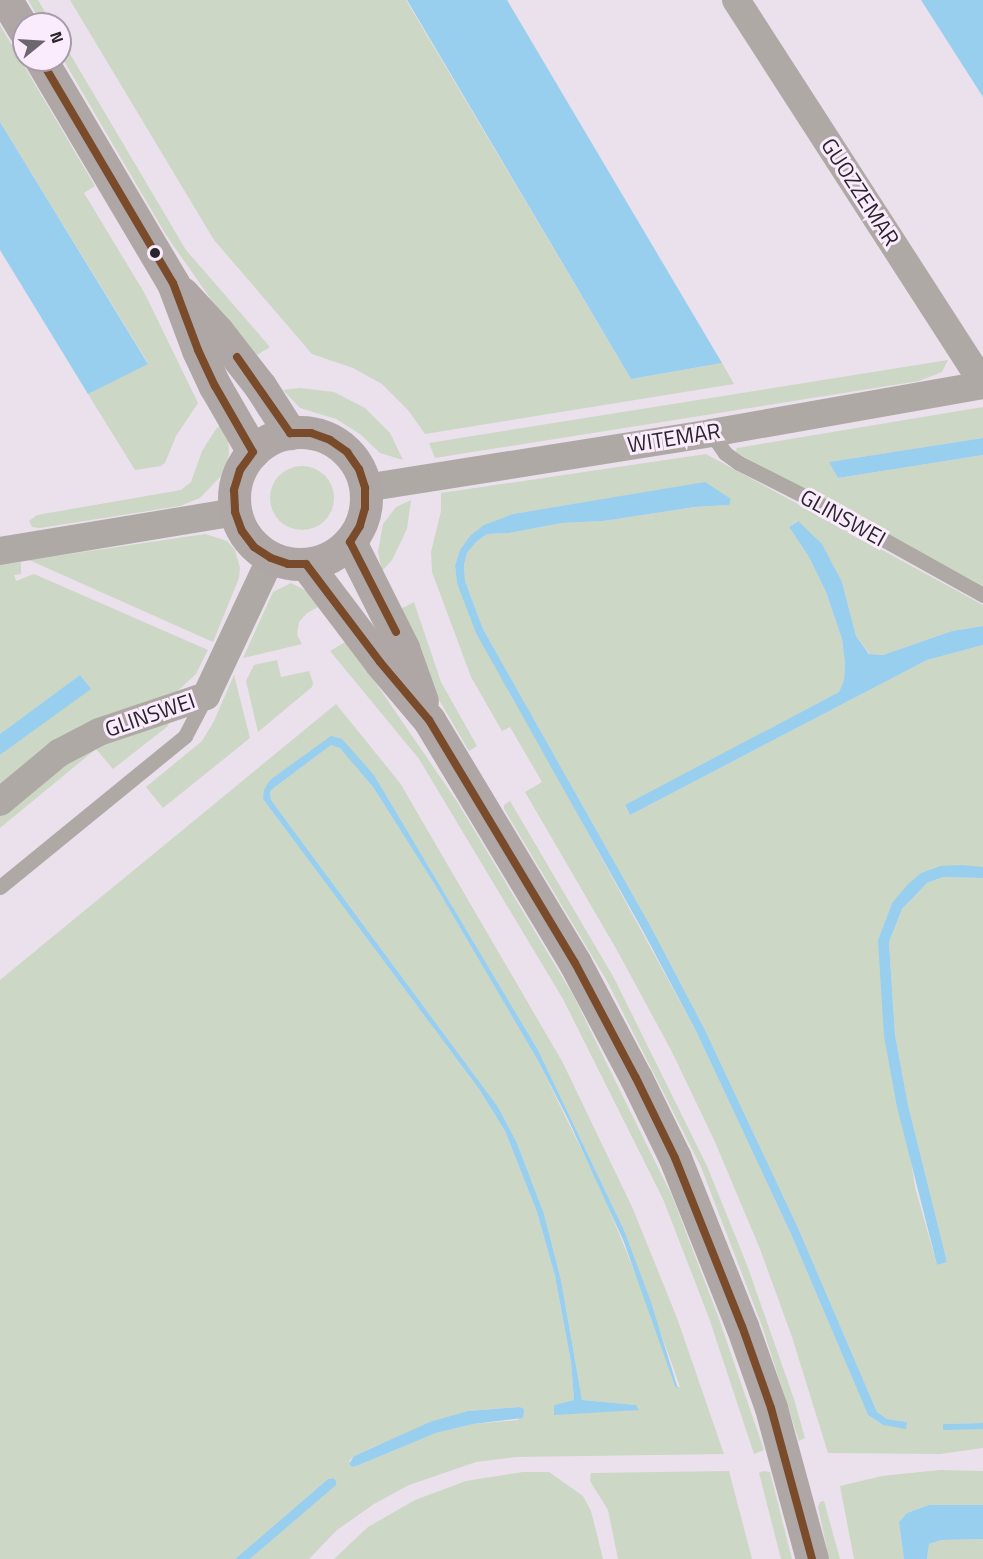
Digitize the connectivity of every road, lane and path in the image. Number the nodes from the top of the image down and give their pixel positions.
1 (736, 0) edge
2 (48, 72) edge
3 (173, 283) junction
4 (983, 384) edge
5 (290, 433) junction
6 (711, 433) junction
7 (253, 452) junction
8 (365, 489) junction
9 (235, 512) junction
10 (350, 542) junction
11 (1, 550) edge
12 (271, 558) junction
13 (306, 564) junction
14 (983, 595) edge
15 (206, 696) junction
16 (429, 720) junction
17 (0, 802) edge
18 (0, 887) edge
19 (812, 1559) edge

1 - 4 street, GUOZZEMAR
2 - 3 street
3 - 5 street
3 - 7 street
4 - 6 street, WITEMAR
5 - 7 street
5 - 8 street
6 - 8 street, WITEMAR
6 - 14 lane, GLINSWEI
7 - 9 street
8 - 10 street
9 - 11 street
9 - 12 street
10 - 13 street
10 - 16 street
12 - 13 street
12 - 15 street, GLINSWEI
13 - 16 street
15 - 17 street, GLINSWEI
15 - 18 lane
16 - 19 street

